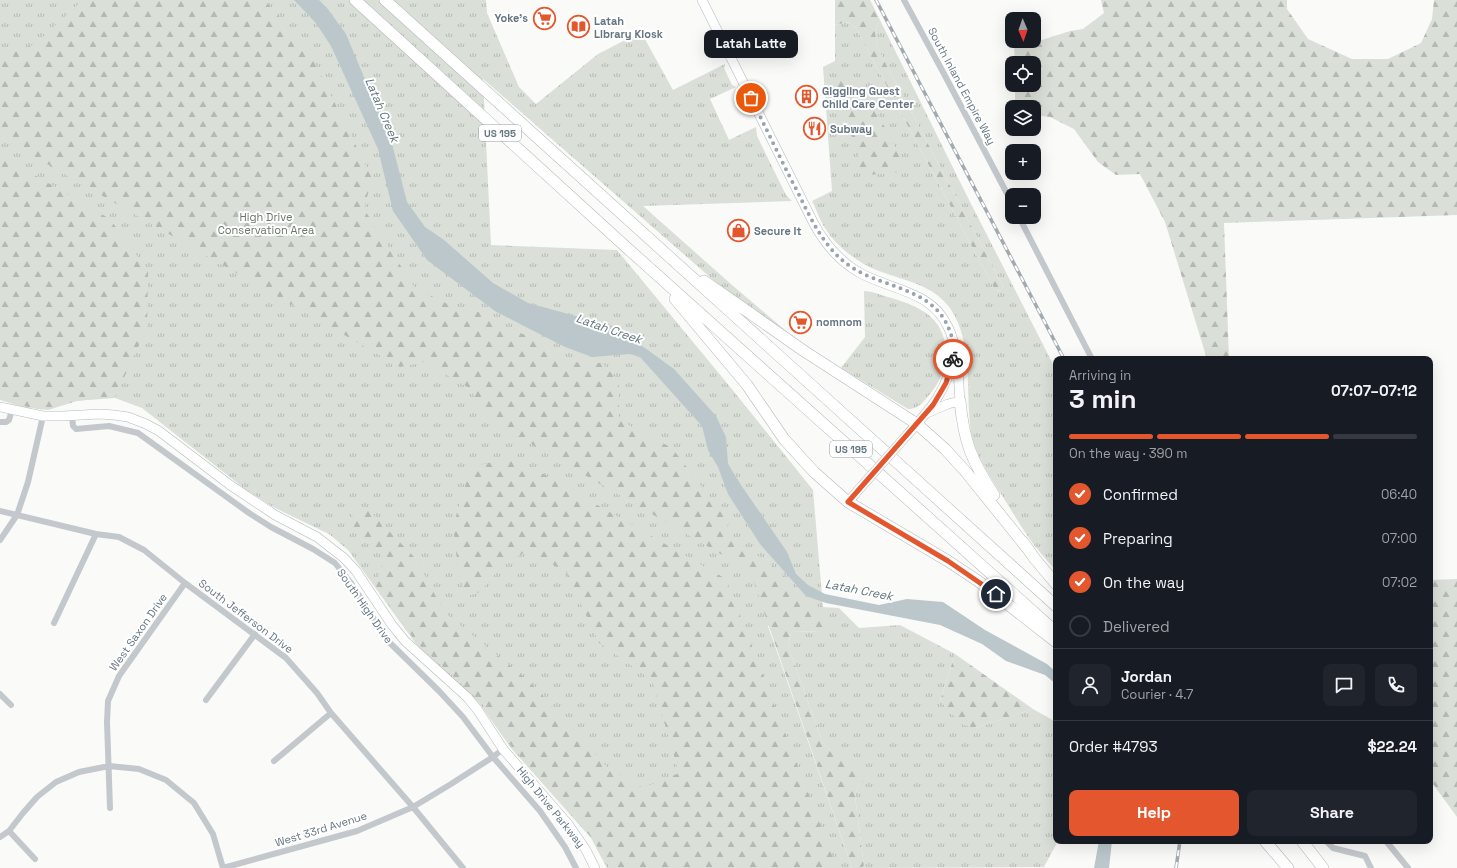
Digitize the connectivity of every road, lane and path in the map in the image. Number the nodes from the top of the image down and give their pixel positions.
1 (355, 0) edge
2 (385, 0) edge
3 (702, 0) edge
4 (904, 0) edge
5 (1005, 190) edge
6 (1023, 224) edge
7 (662, 252) junction
8 (646, 265) junction
9 (955, 350) junction
10 (1090, 356) edge
11 (960, 402) junction
12 (0, 406) edge
13 (12, 410) junction
14 (927, 413) junction
15 (42, 416) junction
16 (72, 416) junction
17 (0, 422) edge
18 (917, 424) junction
19 (848, 502) junction
20 (0, 511) edge
21 (17, 515) junction
22 (96, 534) junction
23 (0, 540) edge
24 (1027, 548) junction
25 (1053, 580) edge
26 (185, 583) junction
27 (1053, 603) edge
28 (54, 623) dead end
29 (1053, 629) edge
30 (255, 634) junction
31 (1053, 640) edge
32 (0, 694) edge
33 (206, 700) dead end
34 (11, 705) dead end
35 (331, 713) junction
36 (503, 749) junction
37 (493, 757) junction
38 (274, 761) dead end
39 (109, 766) junction
40 (413, 807) junction
41 (110, 808) dead end
42 (9, 831) junction
43 (0, 837) edge
44 (1268, 844) edge
45 (1304, 844) edge
46 (1329, 844) edge
47 (1388, 844) edge
48 (35, 859) dead end
49 (223, 868) edge
50 (463, 868) edge
51 (576, 868) edge
52 (595, 868) edge
53 (1288, 868) edge
54 (1323, 868) edge
55 (1372, 868) edge
56 (1408, 868) edge

1 - 8 highway, US 195
2 - 7 highway, US 195
3 - 9 main road
4 - 5 street, South Inland Empire Way
6 - 10 street
7 - 18 highway
7 - 27 highway, US 195
8 - 19 highway
8 - 29 highway, US 195
9 - 11 main road
9 - 14 main road
11 - 14 main road
11 - 24 highway
12 - 13 main road, South High Drive
13 - 15 main road, South High Drive
13 - 17 street
14 - 18 main road
15 - 16 main road, South High Drive
15 - 21 street
16 - 36 main road, South High Drive
16 - 37 street, South High Drive
18 - 19 main road, bridge
18 - 24 highway
19 - 31 highway
20 - 21 street, South Jefferson Drive
21 - 22 street, South Jefferson Drive
21 - 23 street
22 - 26 street, South Jefferson Drive
22 - 28 street
24 - 25 highway
26 - 30 street, South Jefferson Drive
26 - 39 street, West Saxon Drive
30 - 33 street
30 - 35 street, South Jefferson Drive
32 - 34 street
35 - 38 street
35 - 40 street, South Jefferson Drive
36 - 37 street, West 33rd Avenue
36 - 52 main road, High Drive Parkway
37 - 40 street, West 33rd Avenue
37 - 51 street, South High Drive
39 - 41 street, West Saxon Drive
39 - 42 street
39 - 49 street
40 - 49 street, West 33rd Avenue
40 - 50 street, South Jefferson Drive
42 - 43 street
42 - 48 street
44 - 53 highway
45 - 54 highway
46 - 55 street
47 - 56 street

